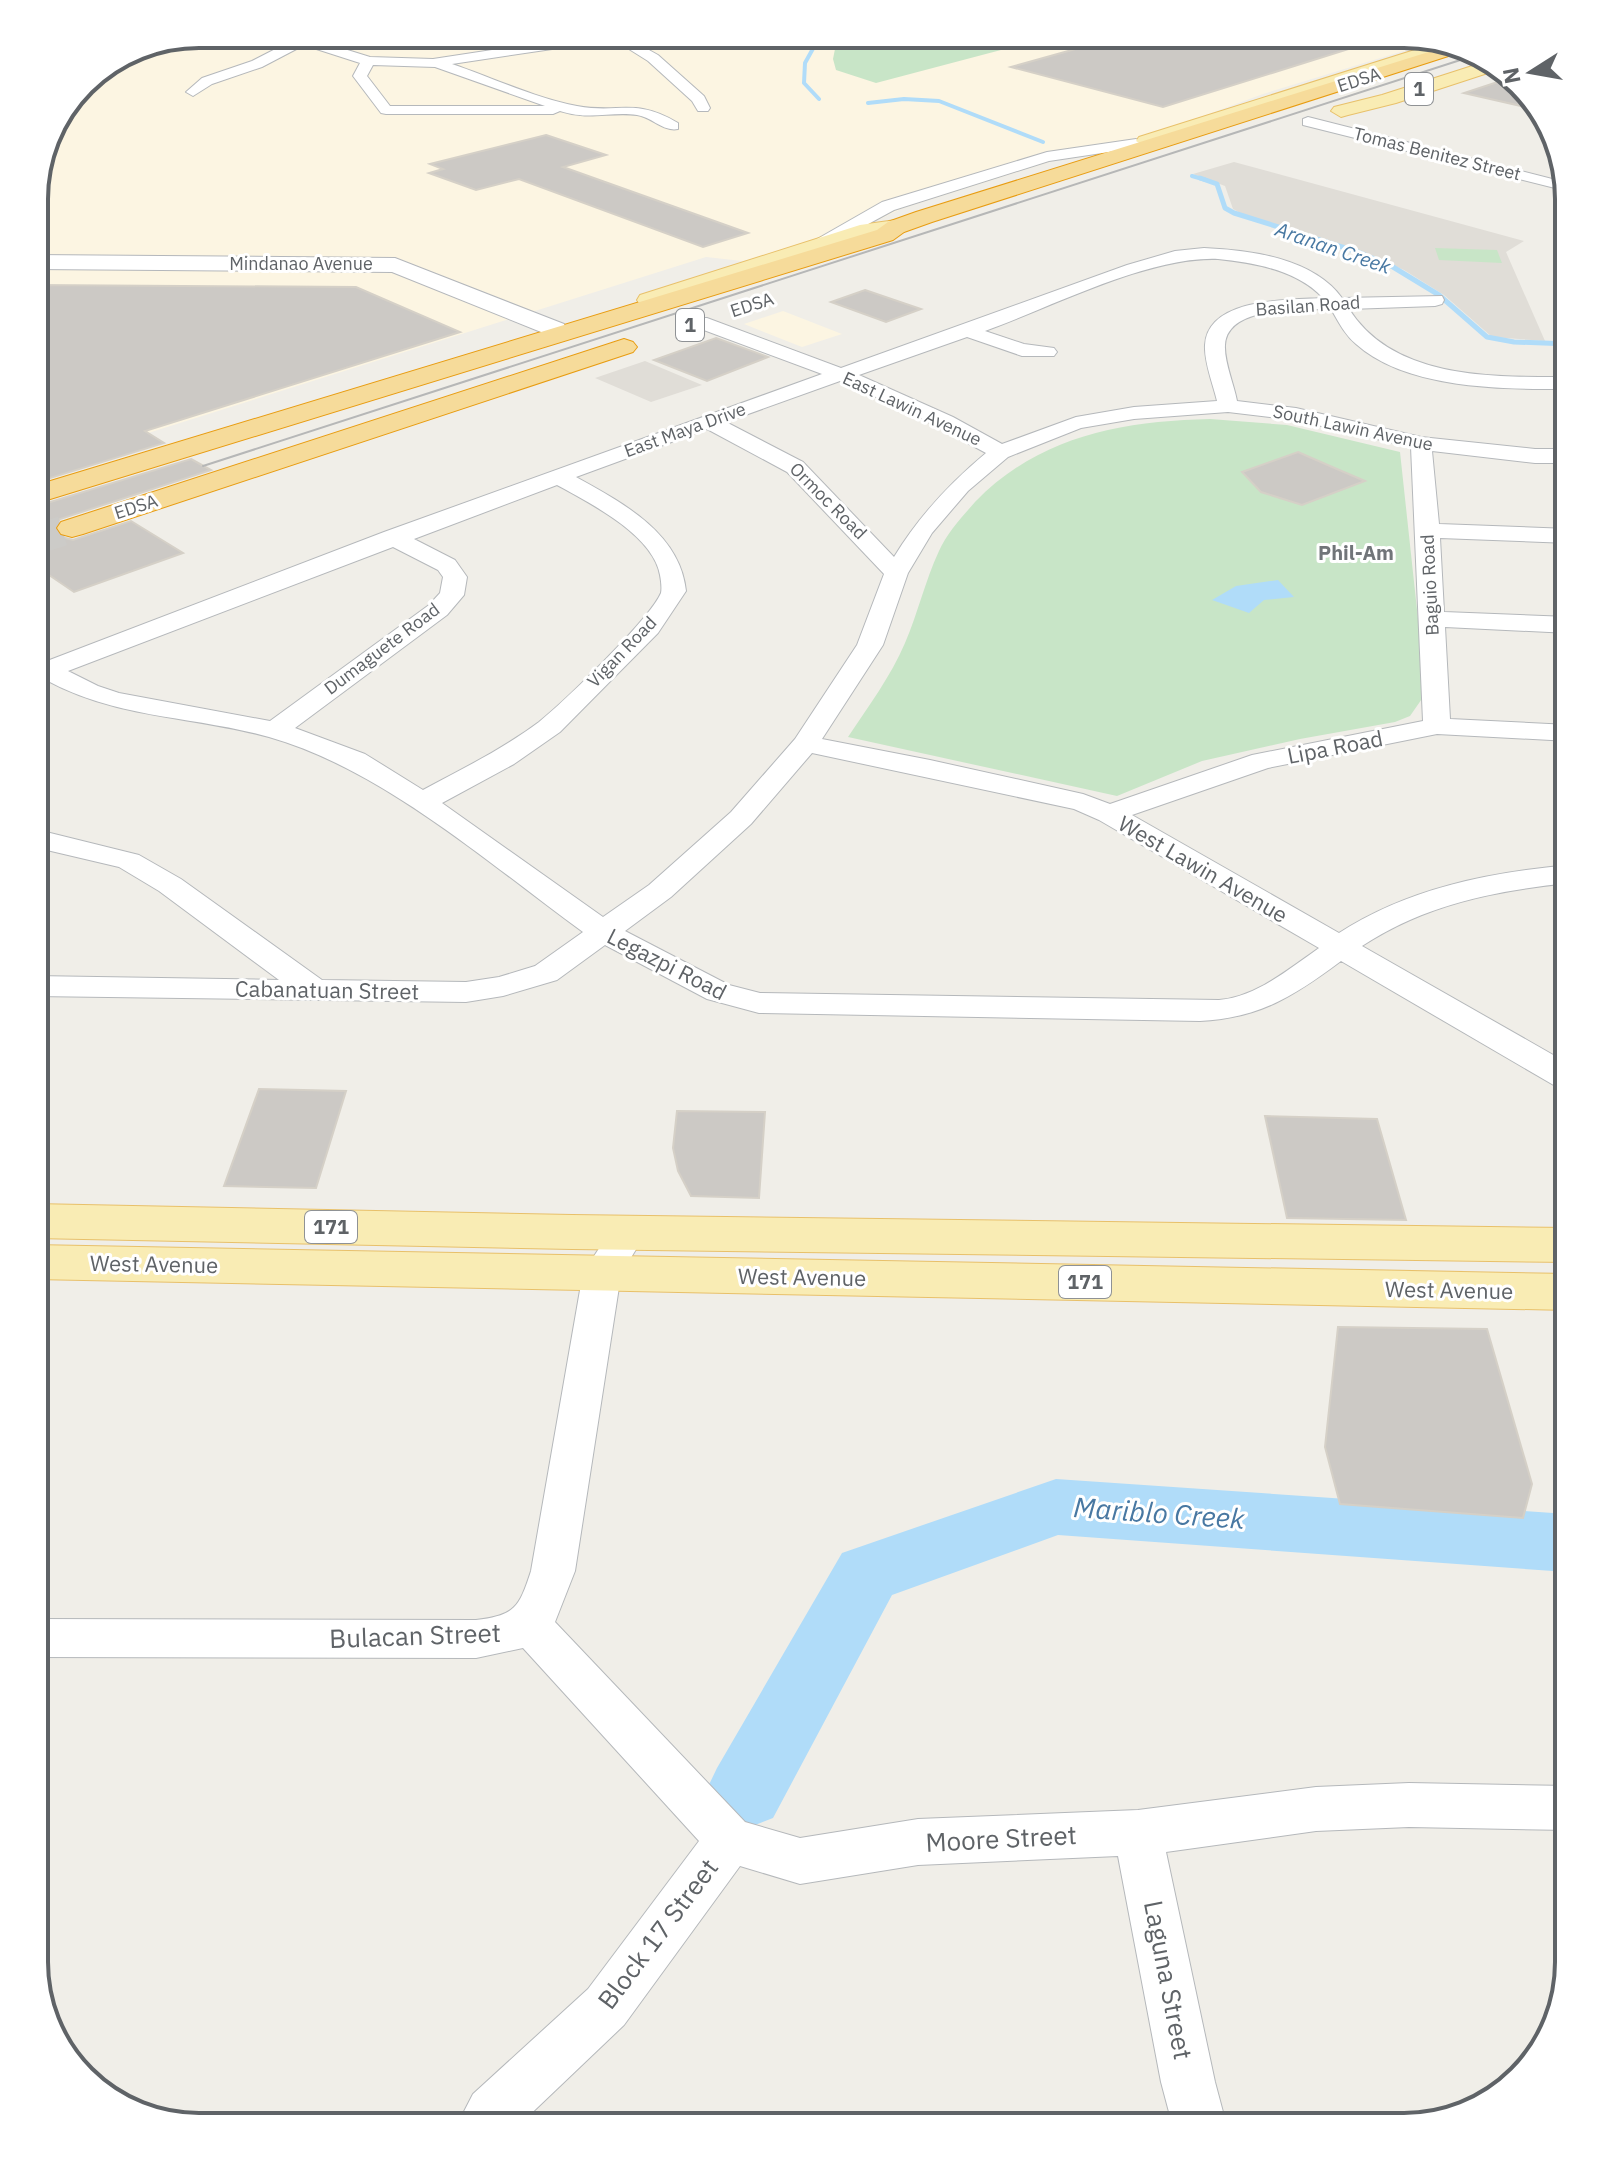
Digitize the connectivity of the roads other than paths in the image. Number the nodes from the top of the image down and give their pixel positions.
1 (288, 48) edge
2 (332, 48) edge
3 (532, 48) edge
4 (637, 48) edge
5 (1431, 50) edge
6 (1444, 53) edge
7 (368, 61) junction
8 (433, 63) junction
9 (1474, 65) edge
10 (1481, 69) edge
11 (193, 92) dead end
12 (545, 100) junction
13 (703, 108) dead end
14 (570, 109) junction
15 (532, 111) junction
16 (1341, 111) junction
17 (1308, 122) junction
18 (673, 126) dead end
19 (1280, 132) dead end
20 (1136, 144) junction
21 (1552, 168) edge
22 (1528, 177) junction
23 (1030, 183) junction
24 (1554, 184) edge
25 (896, 227) junction
26 (807, 250) junction
27 (48, 262) edge
28 (48, 271) edge
29 (1435, 300) dead end
30 (1336, 303) junction
31 (741, 309) dead end
32 (500, 314) junction
33 (706, 320) junction
34 (967, 331) junction
35 (544, 332) junction
36 (670, 332) dead end
37 (640, 342) dead end
38 (1047, 352) dead end
39 (484, 355) junction
40 (839, 374) junction
41 (1555, 382) edge
42 (1228, 406) junction
43 (707, 421) junction
44 (1421, 443) junction
45 (1000, 452) junction
46 (1555, 456) edge
47 (557, 476) junction
48 (48, 491) tunnel mouth
49 (72, 528) tunnel mouth
50 (1428, 531) junction
51 (1555, 536) edge
52 (392, 537) junction
53 (896, 573) junction
54 (1432, 619) junction
55 (1555, 624) edge
56 (48, 669) edge
57 (48, 675) edge
58 (1437, 726) junction
59 (275, 730) junction
60 (1555, 732) edge
61 (805, 744) junction
62 (422, 802) junction
63 (1109, 814) junction
64 (48, 841) edge
65 (1555, 876) edge
66 (604, 932) junction
67 (1337, 947) junction
68 (48, 986) edge
69 (313, 989) junction
70 (1555, 1071) edge
71 (48, 1221) edge
72 (628, 1233) junction
73 (1555, 1246) edge
74 (48, 1262) edge
75 (1270, 1264) junction
76 (602, 1273) junction
77 (1555, 1291) edge
78 (530, 1625) junction
79 (48, 1638) edge
80 (1555, 1808) edge
81 (1138, 1833) junction
82 (730, 1840) junction
83 (492, 2113) edge
84 (1196, 2113) edge

1 - 11 street
2 - 7 street
3 - 8 street
4 - 13 street
5 - 20 main road, EDSA / 1
6 - 23 highway, EDSA / 1
7 - 8 street
7 - 15 street
8 - 12 street
9 - 16 highway, EDSA / 1
10 - 16 main road, EDSA / 1
12 - 14 street
12 - 15 street
14 - 15 street
14 - 18 street
16 - 17 highway, EDSA / 1
17 - 19 highway, EDSA / 1
17 - 22 street, Tomas Benitez Street
20 - 23 main road, EDSA / 1
20 - 26 street
21 - 22 street
22 - 24 street, Tomas Benitez Street
23 - 25 highway, EDSA / 1
25 - 26 main road, EDSA / 1
25 - 39 highway, EDSA / 1
26 - 35 main road, EDSA / 1
27 - 32 street, Mindanao Avenue
28 - 32 street, Mindanao Avenue
29 - 30 street, Basilan Road
30 - 34 street, East Maya Drive
30 - 41 street, East Maya Drive
30 - 42 street, Basilan Road
31 - 33 highway, EDSA / 1
32 - 35 street, Mindanao Avenue
33 - 36 highway, EDSA / 1
33 - 40 street, East Lawin Avenue
34 - 38 street
34 - 40 street, East Maya Drive
35 - 39 main road, EDSA / 1
37 - 49 highway, EDSA
39 - 48 highway, EDSA / 1
40 - 43 street, East Maya Drive
40 - 45 street, East Lawin Avenue
42 - 44 street, South Lawin Avenue
42 - 45 street, South Lawin Avenue
43 - 47 street, East Maya Drive
43 - 53 street, Ormoc Road
44 - 46 street, South Lawin Avenue
44 - 50 street, Baguio Road
45 - 53 street, East Lawin Avenue
47 - 52 street, East Maya Drive
47 - 62 street, Vigan Road
50 - 51 street
50 - 54 street, Baguio Road
52 - 56 street, East Maya Drive
52 - 59 street, Dumaguete Road
53 - 61 street, East Lawin Avenue
54 - 55 street
54 - 58 street, Baguio Road
57 - 59 street, Legazpi Road
58 - 60 street, Lipa Road
58 - 63 street, Lipa Road
59 - 62 street, Legazpi Road
61 - 63 street, West Lawin Avenue
61 - 66 street, East Lawin Avenue
62 - 66 street, Legazpi Road
63 - 67 street, West Lawin Avenue
64 - 69 street
65 - 67 street
66 - 67 street, Legazpi Road
66 - 69 street, Cabanatuan Street
67 - 70 street, West Lawin Avenue
68 - 69 street, Cabanatuan Street
71 - 72 main road, West Avenue / 171
72 - 75 main road, West Avenue / 171
72 - 76 street, Bulacan Street
73 - 75 main road, West Avenue / 171
74 - 76 main road, West Avenue / 171
75 - 76 main road, West Avenue / 171
75 - 77 main road, West Avenue / 171
76 - 78 street, Bulacan Street
78 - 79 street, Bulacan Street
78 - 82 street
80 - 81 street, Moore Street
81 - 82 street, Moore Street
81 - 84 street, Laguna Street
82 - 83 street, Block 17 Street

